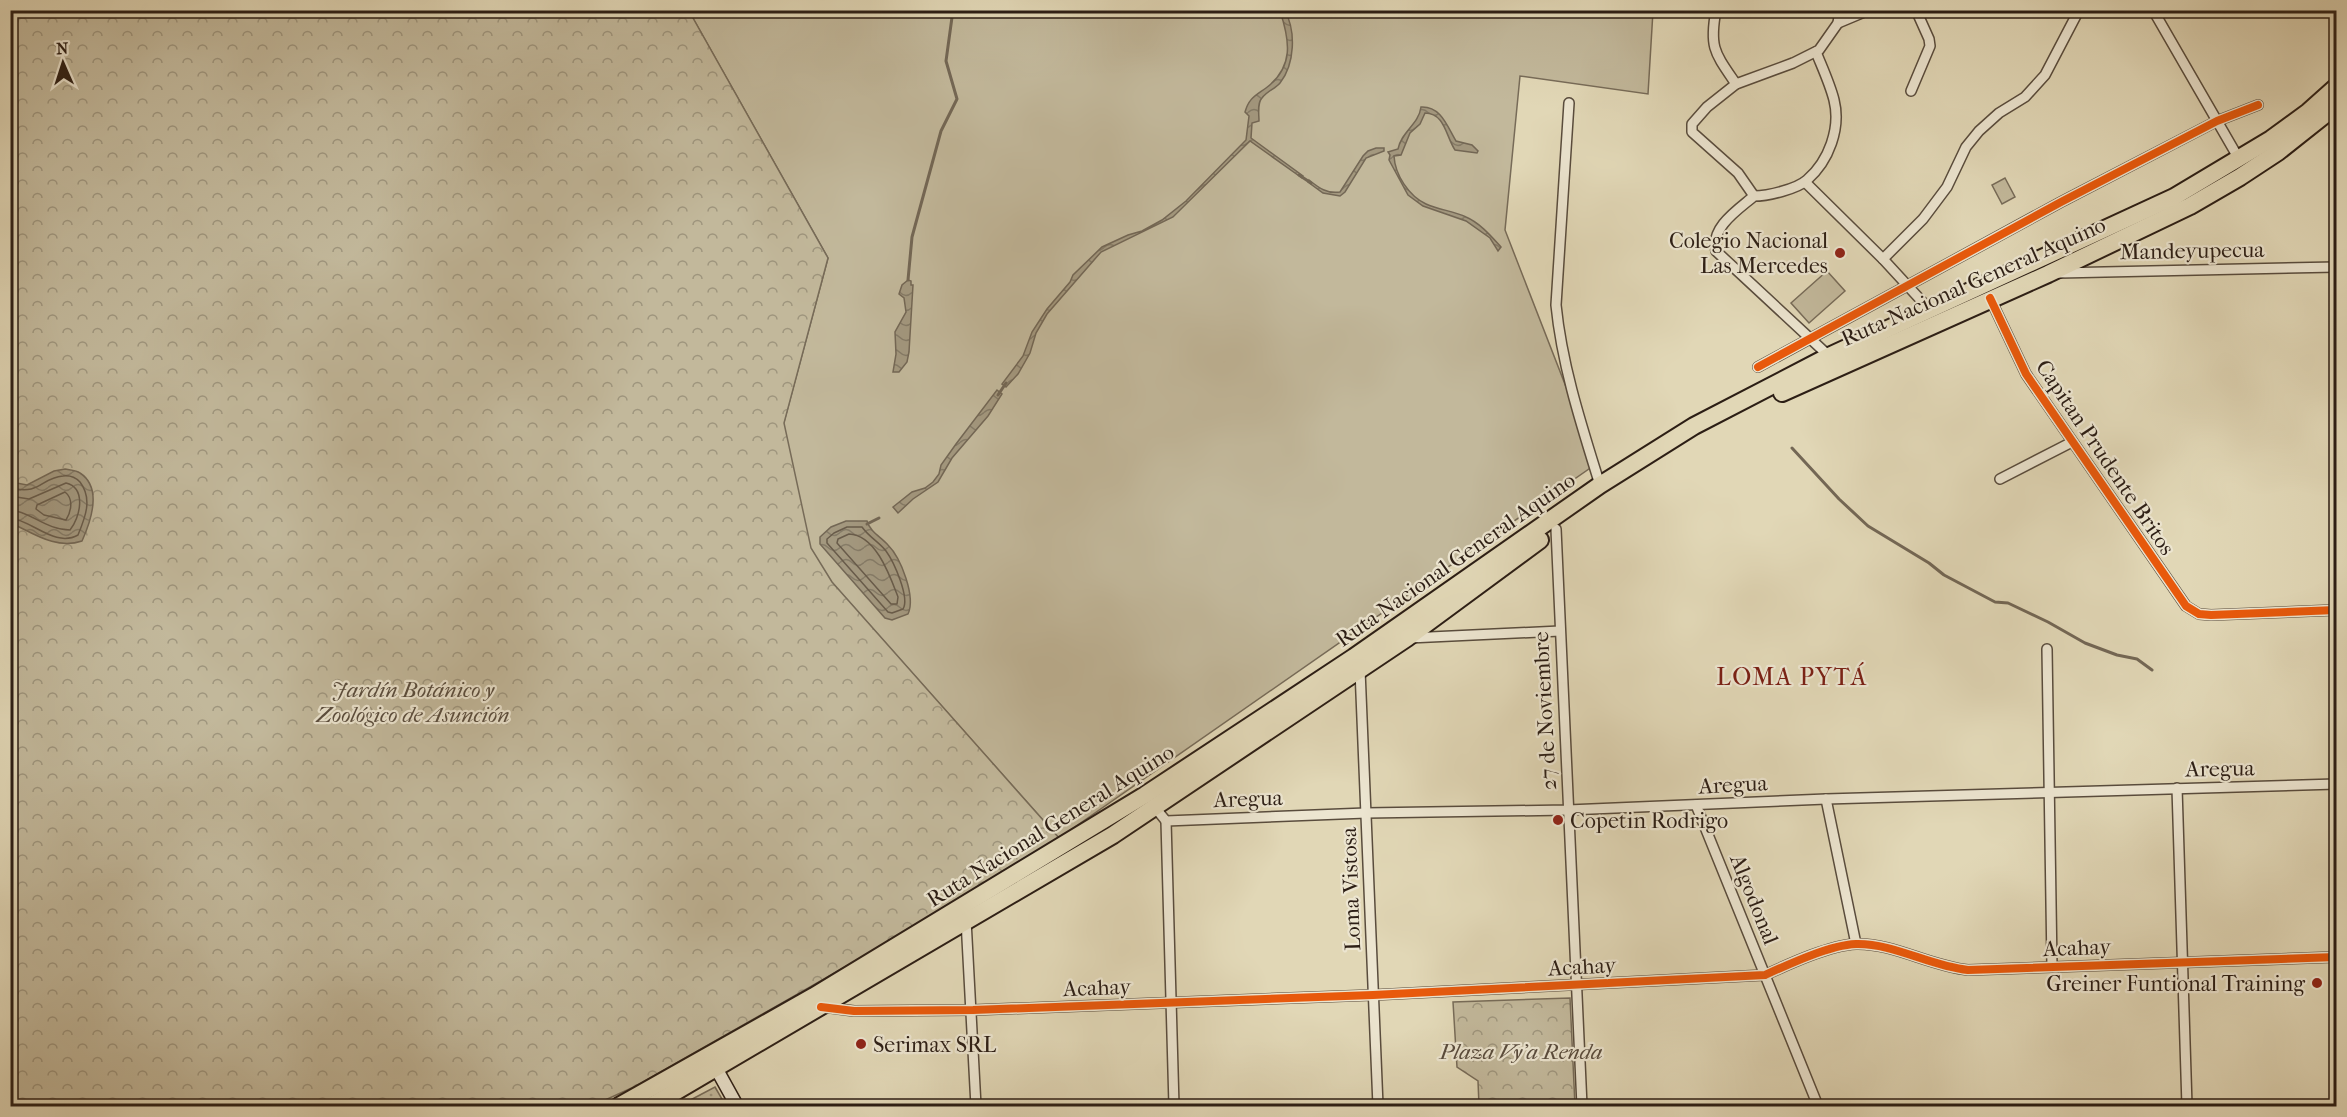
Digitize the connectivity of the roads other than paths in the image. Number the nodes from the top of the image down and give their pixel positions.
1 (1716, 10) edge
2 (1840, 10) edge
3 (1869, 10) edge
4 (1916, 10) edge
5 (2079, 10) edge
6 (2153, 10) edge
7 (1838, 23) junction
8 (1816, 52) junction
9 (1736, 84) junction
10 (2337, 87) edge
11 (1911, 91) dead end
12 (1569, 104) dead end
13 (2258, 105) dead end
14 (2337, 106) edge
15 (2337, 117) edge
16 (2318, 120) junction
17 (2217, 121) junction
18 (2239, 159) junction
19 (1806, 182) junction
20 (1754, 196) junction
21 (1883, 259) junction
22 (2337, 267) edge
23 (2048, 274) junction
24 (1907, 285) junction
25 (1990, 298) junction
26 (1929, 309) junction
27 (1810, 339) junction
28 (1829, 356) junction
29 (1758, 367) dead end
30 (2072, 442) junction
31 (2000, 479) dead end
32 (1600, 485) junction
33 (1556, 529) junction
34 (2337, 610) edge
35 (1560, 631) junction
36 (1407, 638) junction
37 (2047, 649) dead end
38 (1360, 670) junction
39 (2337, 784) edge
40 (2177, 788) junction
41 (2048, 793) junction
42 (1826, 799) junction
43 (1150, 801) junction
44 (1696, 806) junction
45 (1568, 810) junction
46 (1366, 813) junction
47 (1166, 821) junction
48 (966, 920) junction
49 (1856, 944) junction
50 (2337, 957) edge
51 (2181, 962) junction
52 (2052, 966) junction
53 (1765, 975) junction
54 (1576, 985) junction
55 (1373, 996) junction
56 (1171, 1002) junction
57 (821, 1007) junction
58 (973, 1010) junction
59 (716, 1068) junction
60 (619, 1107) edge
61 (651, 1107) edge
62 (737, 1107) edge
63 (976, 1107) edge
64 (1174, 1107) edge
65 (1378, 1107) edge
66 (1582, 1107) edge
67 (1818, 1107) edge
68 (2187, 1107) edge

1 - 9 street
2 - 7 street
3 - 7 street
4 - 11 street
5 - 21 street
6 - 17 street
7 - 8 street
8 - 9 street
8 - 19 street
9 - 20 street
10 - 18 highway, Ruta Nacional General Aquino
12 - 32 street
13 - 17 street
14 - 16 highway, Ruta Nacional General Aquino
15 - 16 main road
16 - 23 highway, Ruta Nacional General Aquino
17 - 18 street
17 - 24 street
18 - 26 highway, Ruta Nacional General Aquino
19 - 20 street
19 - 21 street
20 - 27 street
21 - 24 street
22 - 23 street, Mandeyupecua
23 - 25 highway, Ruta Nacional General Aquino
24 - 26 street
24 - 27 street
25 - 30 street, Capitan Prudente Britos
25 - 33 highway, Ruta Nacional General Aquino
26 - 28 highway, Ruta Nacional General Aquino
27 - 28 street
27 - 29 street
28 - 32 highway, Ruta Nacional General Aquino
30 - 31 street
30 - 34 street, Capitan Prudente Britos
32 - 43 highway, Ruta Nacional General Aquino
33 - 35 street, 27 de Noviembre
33 - 36 highway, Ruta Nacional General Aquino
35 - 36 street
35 - 45 street, 27 de Noviembre
36 - 38 highway, Ruta Nacional General Aquino
37 - 41 street
38 - 43 highway, Ruta Nacional General Aquino
38 - 46 street, Loma Vistosa
39 - 40 street, Aregua
40 - 41 street, Aregua
40 - 51 street
41 - 42 street, Aregua
41 - 52 street
42 - 44 street, Aregua
42 - 49 street
43 - 47 street
43 - 48 highway, Ruta Nacional General Aquino
43 - 60 highway, Ruta Nacional General Aquino
44 - 45 street, Aregua
44 - 53 street, Algodonal
45 - 46 street, Aregua
45 - 54 street, 27 de Noviembre
46 - 47 street, Aregua
46 - 55 street, Loma Vistosa
47 - 56 street
48 - 57 highway, Ruta Nacional General Aquino
48 - 58 street
49 - 52 street, Acahay
49 - 53 street, Acahay
50 - 51 street, Acahay
51 - 52 street, Acahay
51 - 68 street
53 - 54 street, Acahay
53 - 67 street, Algodonal
54 - 55 street, Acahay
54 - 66 street, 27 de Noviembre
55 - 56 street, Acahay
55 - 65 street, Loma Vistosa
56 - 58 street, Acahay
56 - 64 street
57 - 58 street, Acahay
57 - 59 highway, Ruta Nacional General Aquino
58 - 63 street
59 - 61 highway, Ruta Nacional General Aquino
59 - 62 main road

